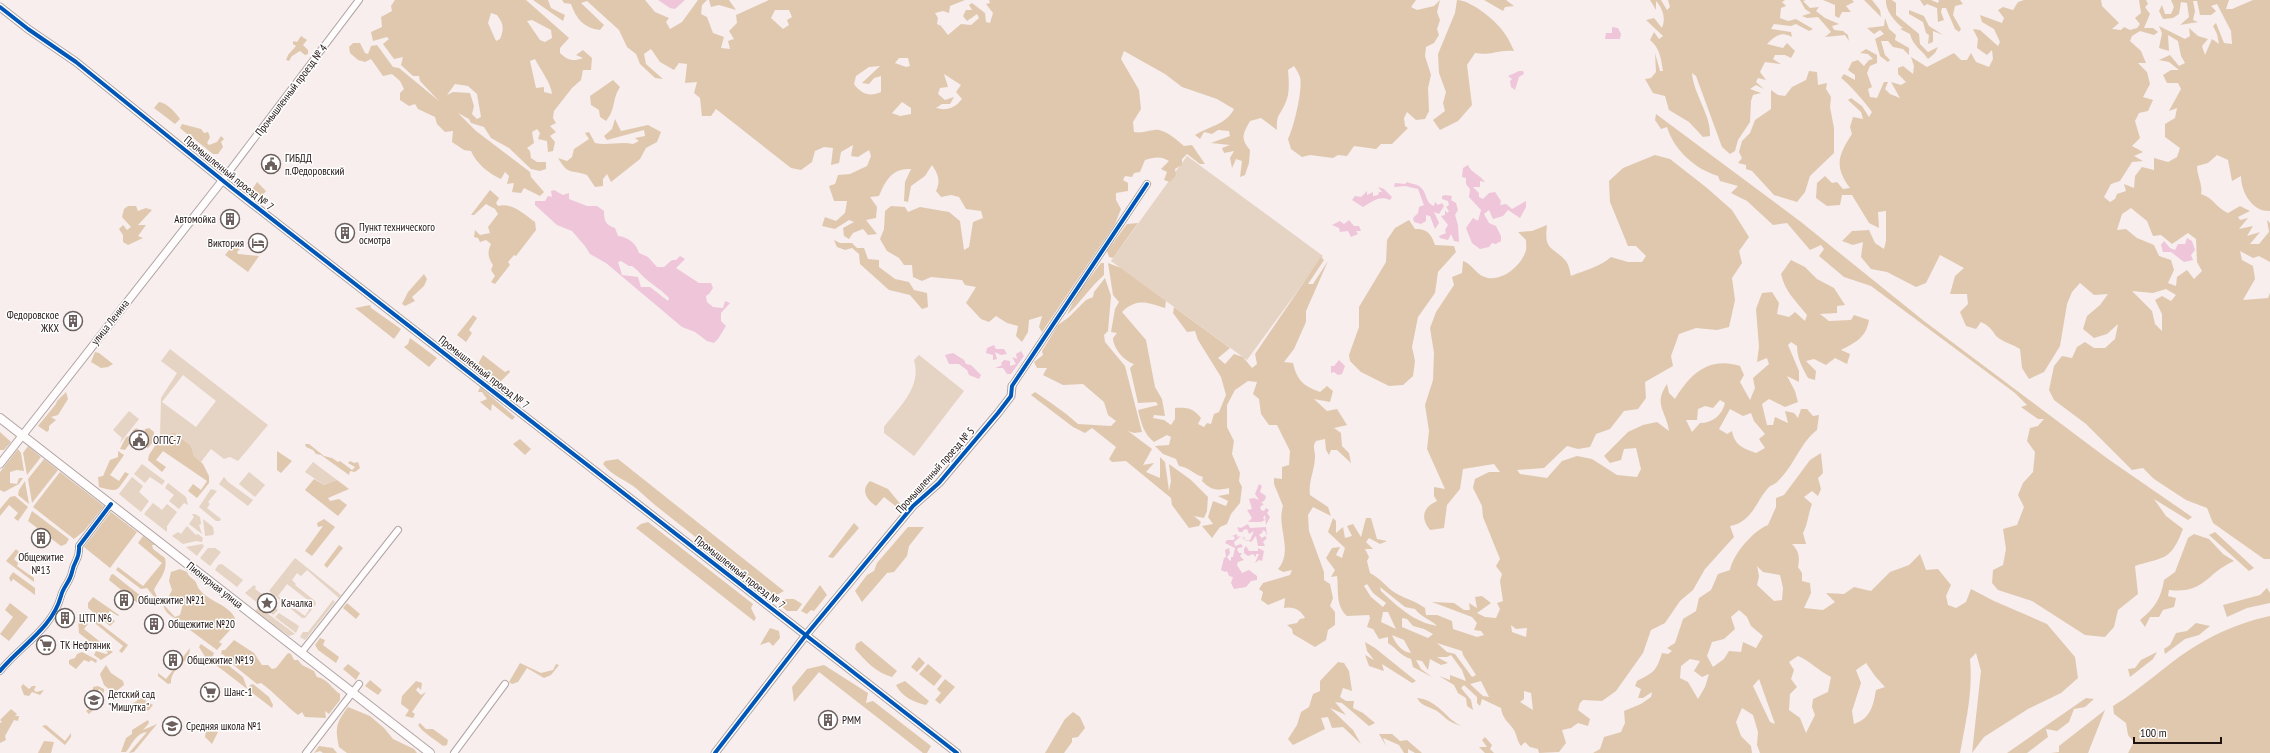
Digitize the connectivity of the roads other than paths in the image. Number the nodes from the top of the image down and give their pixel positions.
1 (359, 0) edge
2 (0, 7) edge
3 (222, 181) junction
4 (1147, 184) dead end
5 (1012, 386) joint
6 (0, 418) edge
7 (22, 435) junction
8 (0, 464) edge
9 (111, 504) junction
10 (398, 530) dead end
11 (806, 635) junction
12 (301, 653) junction
13 (0, 671) edge
14 (359, 684) dead end
15 (505, 684) dead end
16 (354, 693) junction
17 (306, 753) edge
18 (430, 753) edge
19 (454, 753) edge
20 (715, 753) edge
21 (957, 753) edge

1 - 3 street, Промышленный проезд № 4
2 - 3 street, Промышленный проезд № 7
3 - 7 street, улица Ленина
3 - 11 street, Промышленный проезд № 7
4 - 5 street, Промышленный проезд № 5
5 - 11 street, Промышленный проезд № 5
6 - 7 main road, Пионерная улица
7 - 8 street, улица Ленина
7 - 9 main road, Пионерная улица
9 - 12 main road, Пионерная улица
9 - 13 street
10 - 12 street
11 - 20 street, Промышленный проезд № 5
11 - 21 street, Промышленный проезд № 7
12 - 16 main road, Пионерная улица
14 - 16 street
15 - 19 street
16 - 17 street
16 - 18 main road, Пионерная улица

